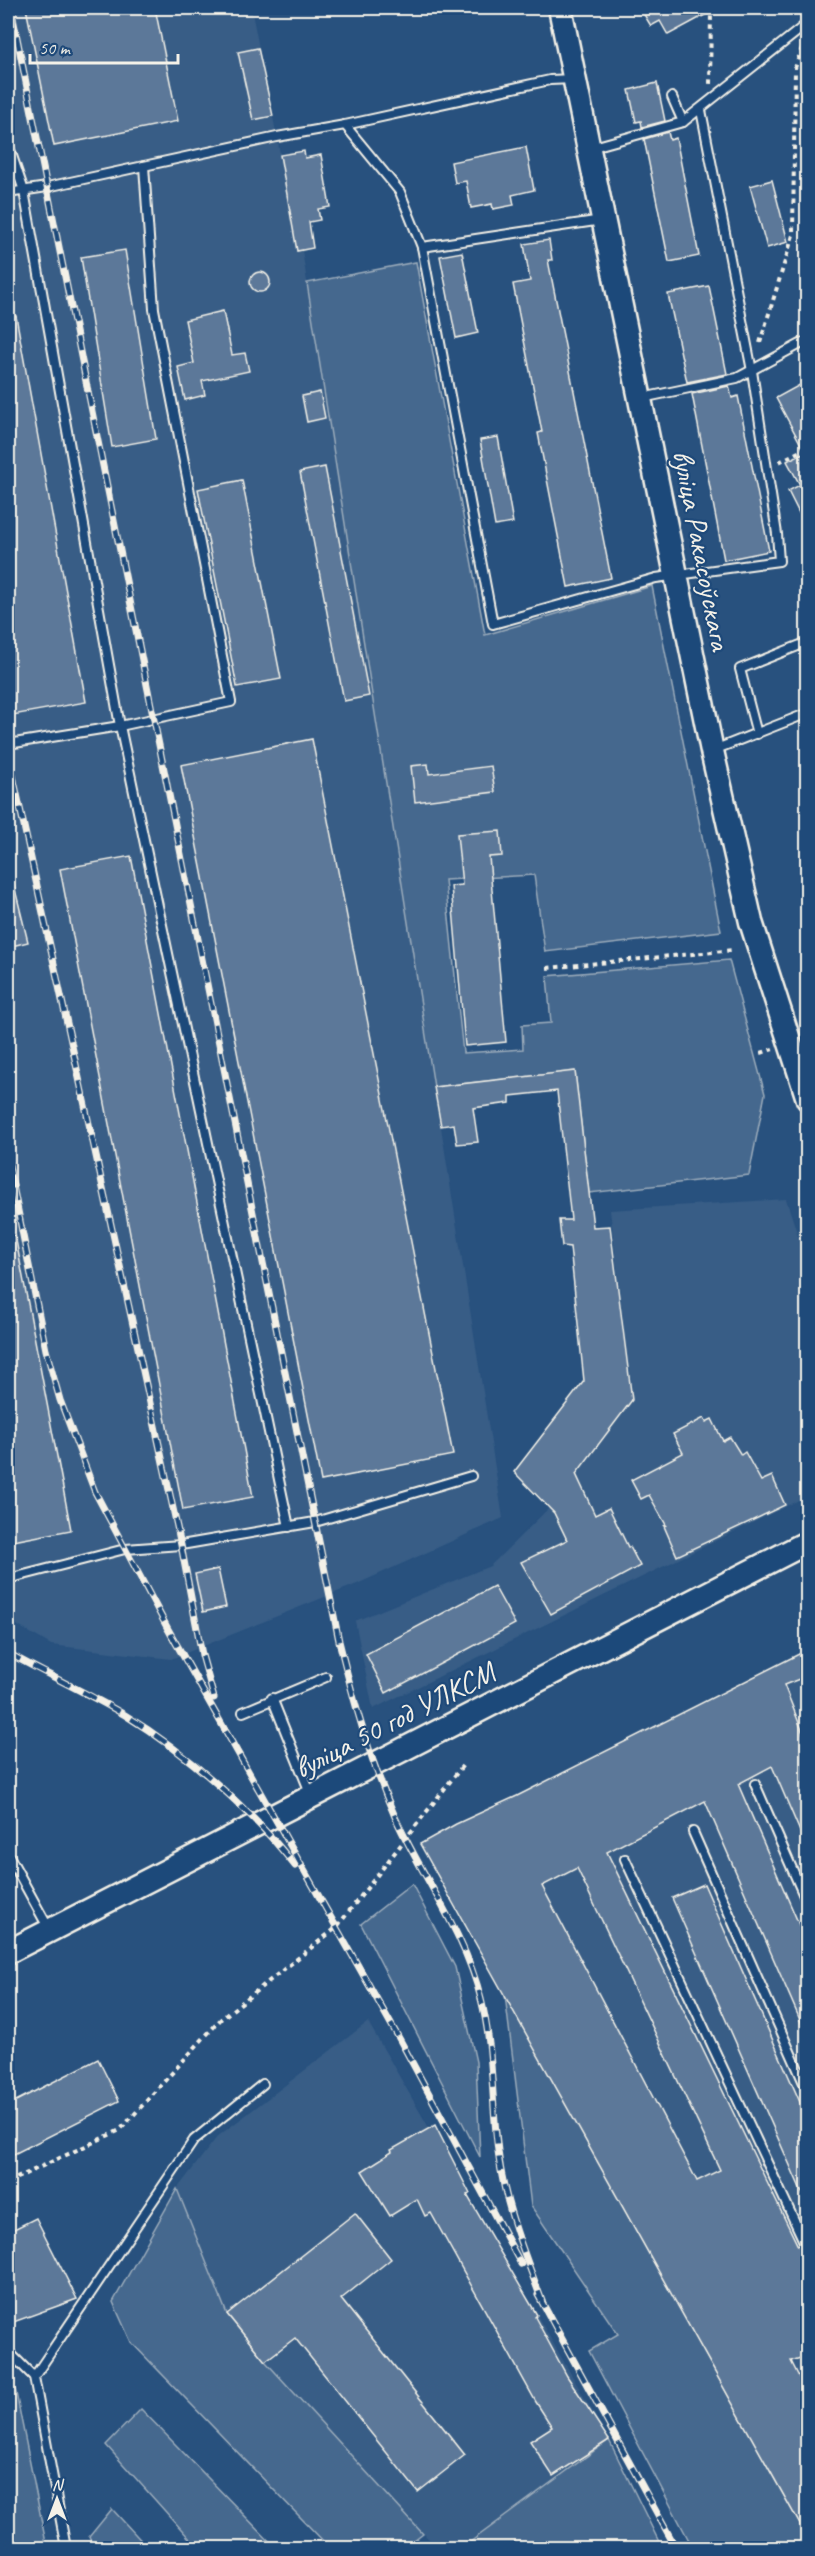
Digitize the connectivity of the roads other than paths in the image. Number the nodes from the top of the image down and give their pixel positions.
1 (561, 8) edge
2 (807, 23) edge
3 (575, 79) junction
4 (672, 97) dead end
5 (701, 110) junction
6 (683, 122) junction
7 (345, 125) junction
8 (8, 144) edge
9 (589, 148) junction
10 (144, 166) junction
11 (24, 191) junction
12 (8, 194) edge
13 (604, 220) junction
14 (422, 248) junction
15 (807, 340) edge
16 (752, 371) junction
17 (640, 399) junction
18 (676, 576) junction
19 (807, 642) edge
20 (807, 713) edge
21 (120, 726) junction
22 (757, 734) junction
23 (8, 744) edge
24 (712, 751) junction
25 (804, 1075) edge
26 (807, 1099) edge
27 (471, 1476) dead end
28 (289, 1527) junction
29 (807, 1542) edge
30 (8, 1579) edge
31 (326, 1677) dead end
32 (272, 1698) junction
33 (243, 1712) dead end
34 (755, 1784) dead end
35 (312, 1796) junction
36 (693, 1832) dead end
37 (8, 1854) edge
38 (626, 1859) dead end
39 (807, 1905) edge
40 (50, 1930) junction
41 (8, 1952) edge
42 (263, 2084) dead end
43 (807, 2092) edge
44 (807, 2250) edge
45 (8, 2351) edge
46 (34, 2377) junction
47 (66, 2548) edge

1 - 3 main road, вуліца Ракасоўскага
2 - 5 lane
3 - 7 lane
3 - 9 main road, вуліца Ракасоўскага
4 - 6 lane
5 - 6 lane
5 - 16 lane
6 - 9 lane
7 - 10 lane
7 - 14 lane
8 - 11 lane
9 - 13 main road, вуліца Ракасоўскага
10 - 11 lane
10 - 21 lane
11 - 12 lane
11 - 21 lane
13 - 14 lane
13 - 17 main road, вуліца Ракасоўскага
14 - 18 lane
15 - 16 lane
16 - 17 lane
16 - 18 lane
17 - 18 main road, вуліца Ракасоўскага
18 - 24 main road, вуліца Ракасоўскага
19 - 22 lane
20 - 22 lane
21 - 23 lane
21 - 28 lane
22 - 24 lane
24 - 25 main road, вуліца Ракасоўскага
25 - 26 main road, вуліца Ракасоўскага
27 - 28 lane
28 - 30 lane
29 - 35 main road, вуліца 50 год УЛКСМ
31 - 32 lane
32 - 33 lane
32 - 35 lane
34 - 39 lane
35 - 40 main road, вуліца 50 год УЛКСМ
36 - 43 lane
37 - 40 lane
38 - 44 lane
40 - 41 main road, вуліца 50 год УЛКСМ
42 - 46 lane
45 - 46 lane
46 - 47 lane

